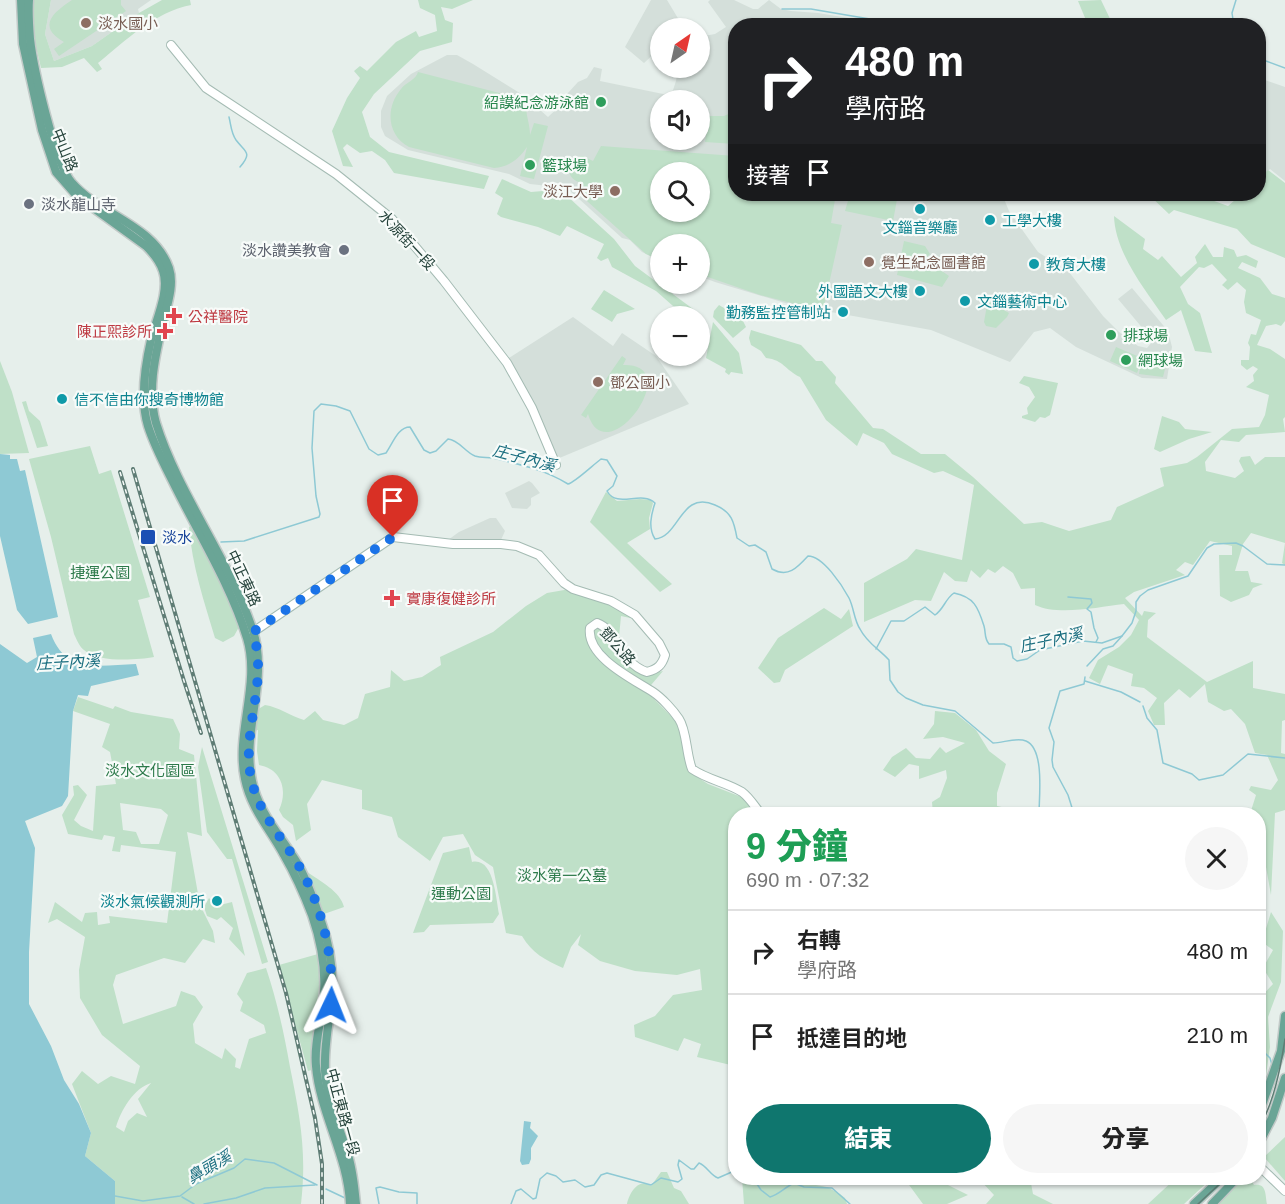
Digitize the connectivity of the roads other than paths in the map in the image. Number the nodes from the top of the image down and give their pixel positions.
1 (21, 0) edge
2 (29, 0) edge
3 (171, 45) dead end
4 (149, 408) junction
5 (556, 465) dead end
6 (253, 632) junction
7 (756, 807) edge
8 (327, 1004) junction
9 (1285, 1016) edge
10 (1285, 1078) edge
11 (1266, 1097) edge
12 (1266, 1128) edge
13 (1266, 1173) edge
14 (1214, 1185) edge
15 (1230, 1185) edge
16 (1285, 1191) edge
17 (352, 1194) junction
18 (350, 1204) edge
19 (356, 1204) edge
20 (1194, 1204) edge
21 (1212, 1204) edge

1 - 4 main road, 中山路
2 - 4 main road, 中山路
3 - 5 street, 水源街一段
4 - 6 main road, 中正東路
4 - 8 main road, 中正東路
6 - 7 street, 鄧公路
6 - 8 main road, 中正東路
8 - 17 main road, 中正東路一段
9 - 11 main road
10 - 12 main road
13 - 16 street
14 - 20 main road
15 - 21 main road
17 - 18 main road
17 - 19 main road

